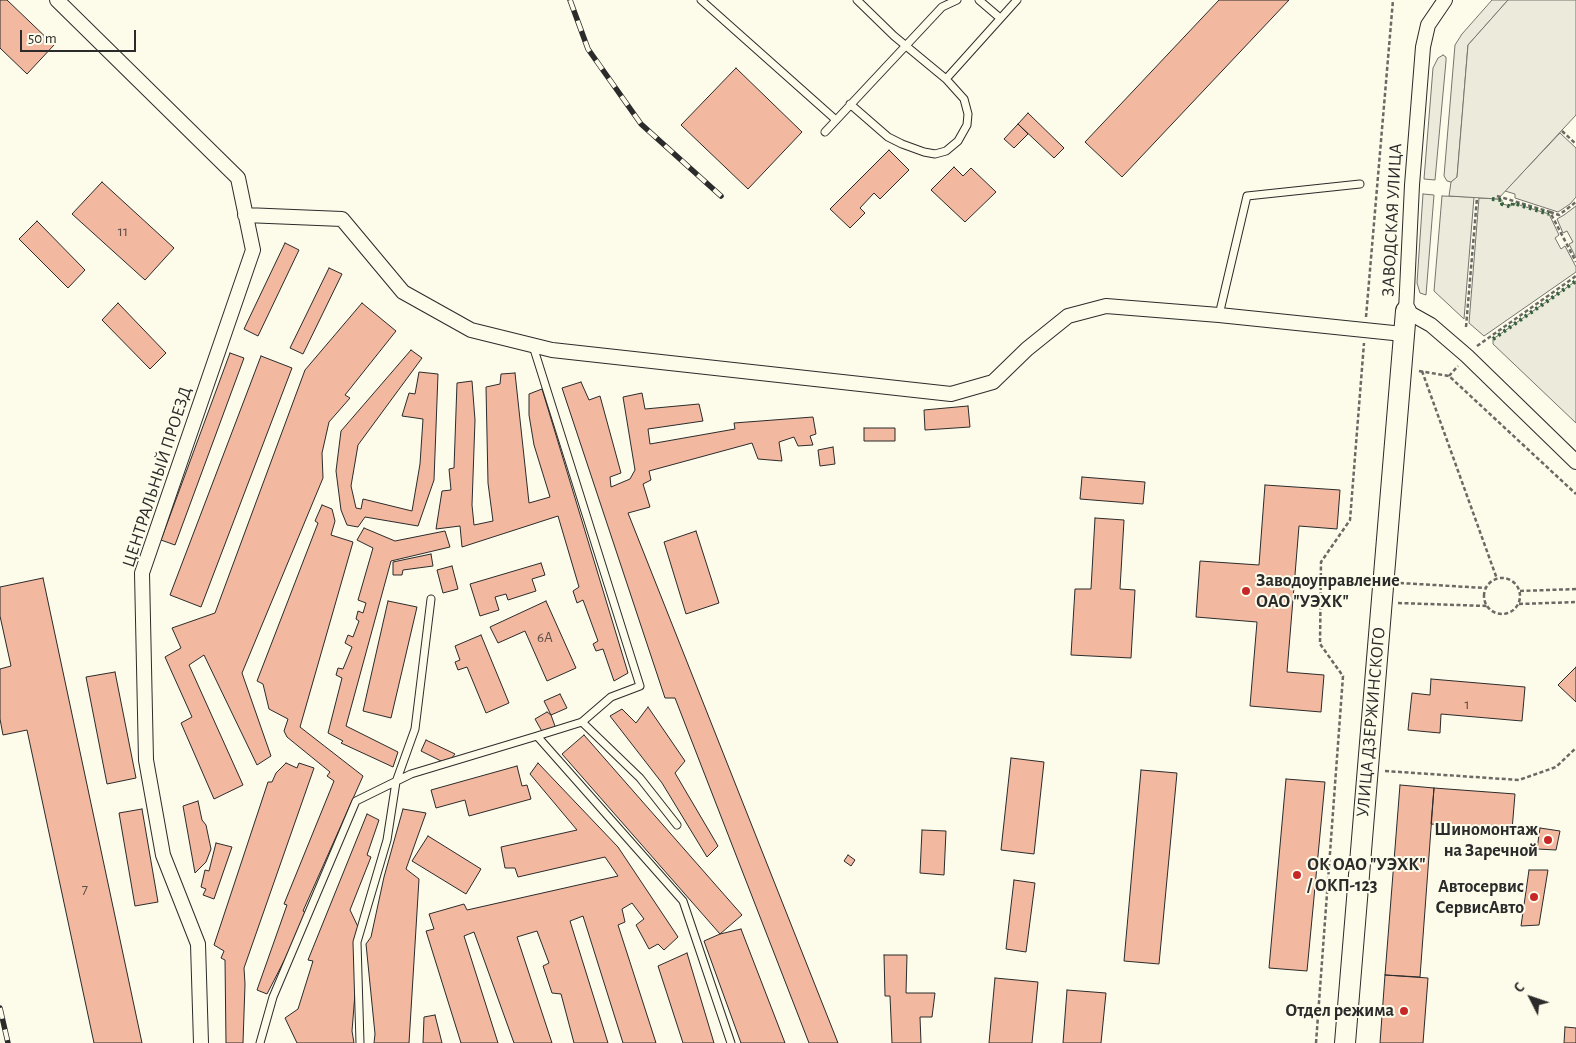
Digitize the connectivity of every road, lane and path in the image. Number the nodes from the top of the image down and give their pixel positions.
1 (57, 0) edge
2 (701, 0) edge
3 (857, 0) edge
4 (957, 0) edge
5 (979, 0) edge
6 (1017, 0) edge
7 (1393, 0) edge
8 (1445, 0) edge
9 (1000, 18) junction
10 (906, 46) junction
11 (946, 79) junction
12 (850, 104) junction
13 (836, 120) junction
14 (1562, 131) dead end
15 (825, 132) dead end
16 (1576, 144) edge
17 (1360, 184) dead end
18 (1497, 196) dead end
19 (1477, 198) dead end
20 (1576, 202) edge
21 (1550, 212) junction
22 (245, 216) junction
23 (1576, 262) edge
24 (1576, 276) edge
25 (1406, 311) junction
26 (1219, 315) junction
27 (1466, 327) dead end
28 (1365, 330) junction
29 (1403, 334) junction
30 (533, 346) junction
31 (1467, 356) junction
32 (1415, 370) dead end
33 (1422, 371) junction
34 (1576, 462) edge
35 (1576, 494) edge
36 (1498, 578) junction
37 (1391, 582) dead end
38 (1486, 588) junction
39 (1576, 589) edge
40 (1520, 591) junction
41 (431, 599) dead end
42 (1576, 602) edge
43 (1390, 603) dead end
44 (1519, 604) junction
45 (1487, 606) junction
46 (582, 722) junction
47 (537, 736) junction
48 (1576, 748) edge
49 (1377, 770) dead end
50 (396, 782) junction
51 (677, 825) dead end
52 (201, 1043) edge
53 (260, 1043) edge
54 (360, 1043) edge
55 (732, 1043) edge
56 (1316, 1043) edge
57 (1345, 1043) edge

1 - 22 street, ЦЕНТРАЛЬНЫЙ ПРОЕЗД
2 - 13 lane
3 - 10 lane
4 - 10 lane
5 - 9 lane
6 - 9 lane
7 - 28 path
8 - 25 street, ЗАВОДСКАЯ УЛИЦА
9 - 11 lane
10 - 11 lane
10 - 12 lane
11 - 12 lane
12 - 13 lane
13 - 15 lane
14 - 16 path
17 - 26 lane
18 - 21 path
19 - 27 path
20 - 21 path
21 - 23 path
22 - 30 street
22 - 52 street, ЦЕНТРАЛЬНЫЙ ПРОЕЗД
24 - 31 path
25 - 29 street, УЛИЦА ДЗЕРЖИНСКОГО
25 - 31 street, ЗАВОДСКАЯ УЛИЦА
26 - 28 street
26 - 30 street
28 - 29 street
28 - 56 path
29 - 57 street, УЛИЦА ДЗЕРЖИНСКОГО
30 - 46 lane
31 - 34 street, ЗАВОДСКАЯ УЛИЦА
32 - 33 path
33 - 35 path
33 - 36 path
36 - 38 path
36 - 40 path
37 - 38 path
38 - 45 path
39 - 40 path
40 - 44 path
41 - 50 lane
42 - 44 path
43 - 45 path
44 - 45 path
46 - 47 lane
46 - 51 lane
47 - 50 lane
47 - 55 lane
48 - 49 path
50 - 53 lane
50 - 54 lane

